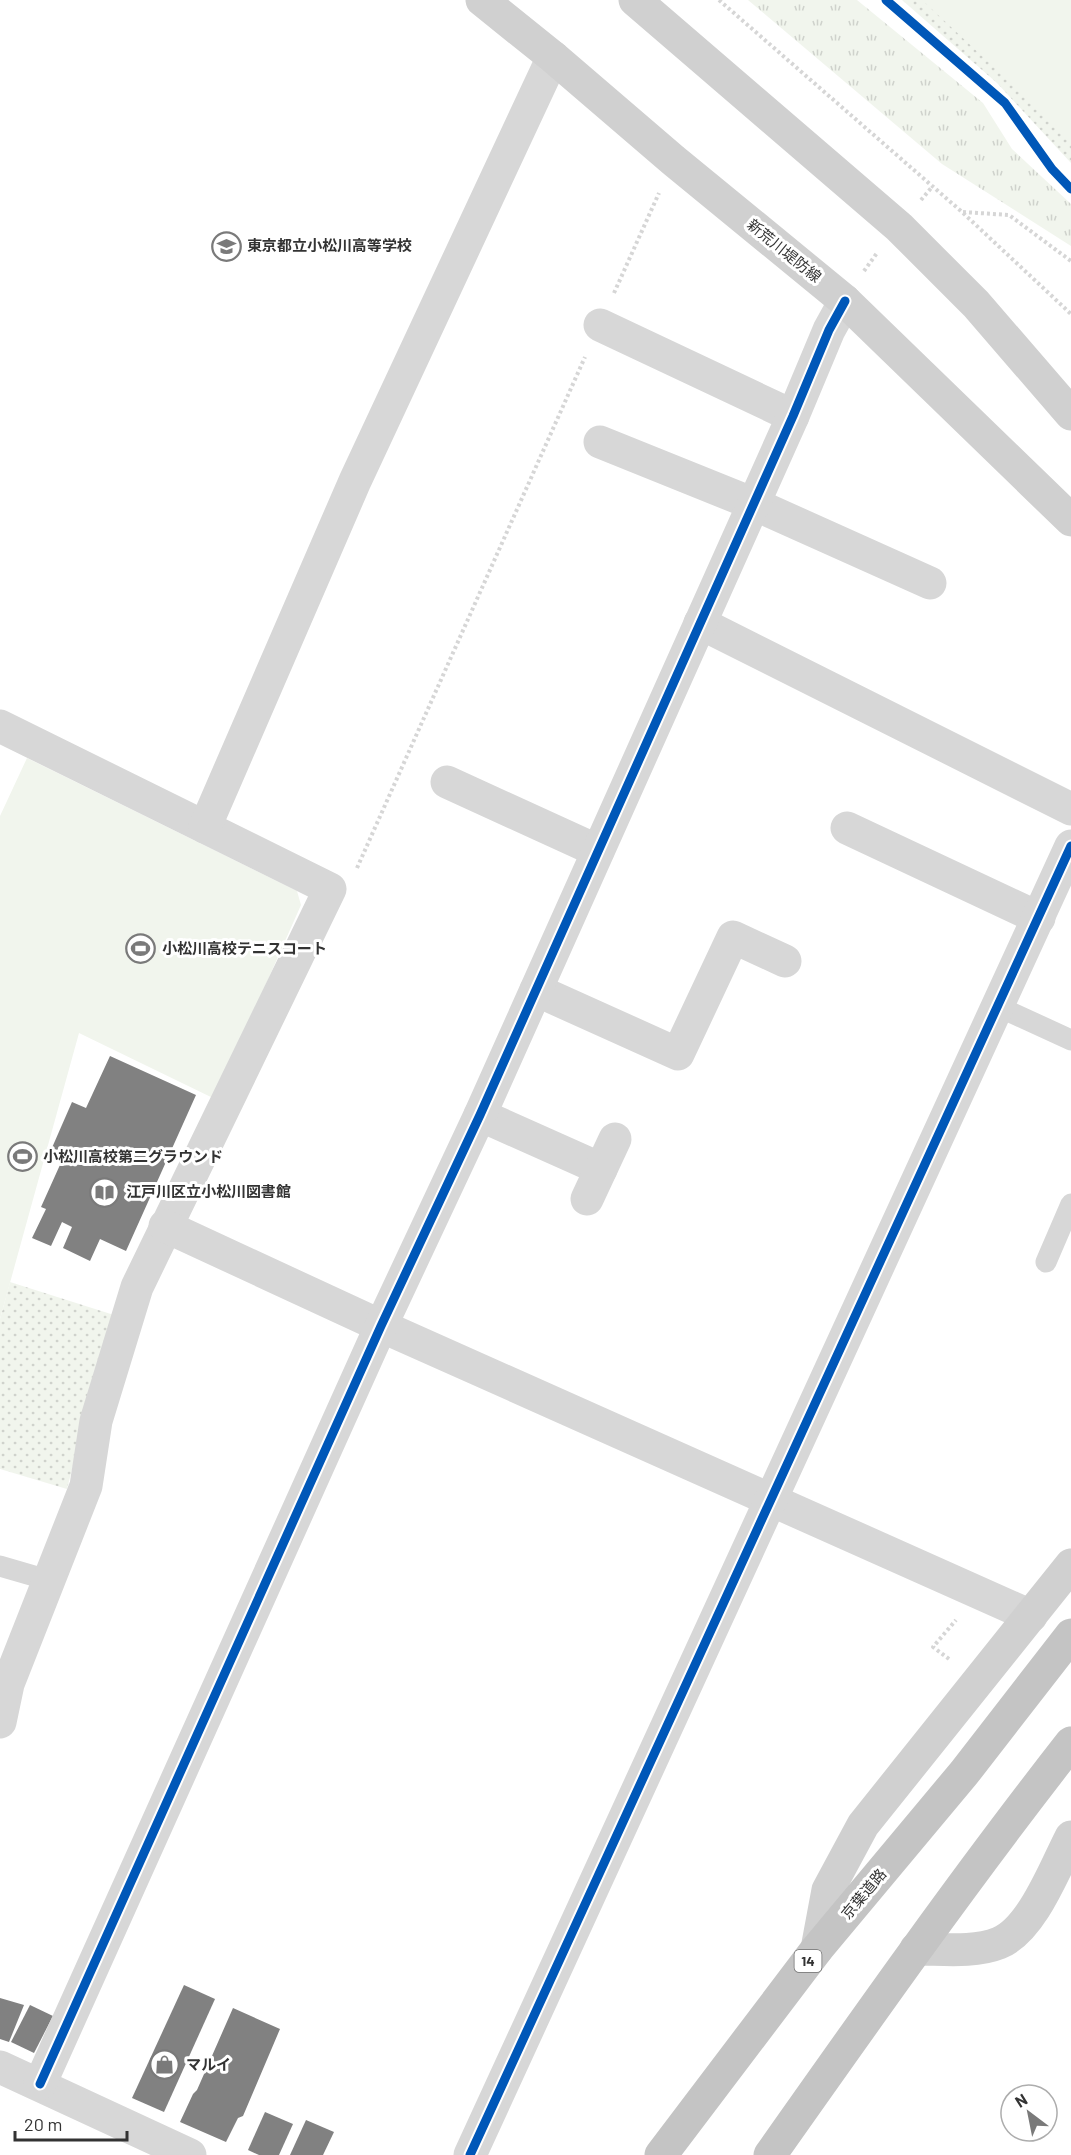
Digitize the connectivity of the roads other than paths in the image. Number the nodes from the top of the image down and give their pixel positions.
1 (482, 0) edge
2 (635, 0) edge
3 (553, 57) junction
4 (844, 301) junction
5 (600, 325) road end
6 (1071, 414) edge
7 (793, 416) junction
8 (600, 442) dead end
9 (754, 504) junction
10 (1071, 520) edge
11 (930, 583) dead end
12 (700, 623) junction
13 (0, 726) edge
14 (447, 782) dead end
15 (1071, 809) edge
16 (205, 827) junction
17 (847, 828) dead end
18 (598, 851) junction
19 (1067, 865) edge
20 (1039, 918) junction
21 (785, 961) dead end
22 (536, 990) junction
23 (999, 1007) junction
24 (1071, 1040) edge
25 (480, 1115) junction
26 (615, 1139) dead end
27 (601, 1169) junction
28 (587, 1199) dead end
29 (1071, 1204) edge
30 (165, 1226) junction
31 (1046, 1262) dead end
32 (381, 1326) junction
33 (771, 1500) junction
34 (1071, 1565) edge
35 (0, 1566) edge
36 (48, 1580) junction
37 (1030, 1616) junction
38 (1071, 1635) edge
39 (0, 1722) edge
40 (1071, 1743) edge
41 (1071, 1837) edge
42 (915, 1949) junction
43 (817, 1950) junction
44 (0, 2067) edge
45 (40, 2084) junction
46 (190, 2155) edge
47 (470, 2155) edge
48 (661, 2155) edge
49 (770, 2155) edge

1 - 3 main road, 新荒川堤防線
2 - 6 main road
3 - 4 main road, 新荒川堤防線
3 - 16 street
4 - 7 street
4 - 10 main road, 新荒川堤防線
5 - 7 street
7 - 9 street
8 - 9 street
9 - 11 street
9 - 12 street
12 - 15 street
12 - 18 street
13 - 16 street
14 - 18 street
16 - 30 street
17 - 20 street
18 - 22 street
19 - 20 street
20 - 23 street
21 - 22 street
22 - 25 street
23 - 24 lane
23 - 33 street
25 - 27 street
25 - 32 street
26 - 27 street
27 - 28 street
29 - 31 lane
30 - 32 street
30 - 36 street
32 - 33 street
32 - 45 street
33 - 37 street
33 - 47 street
34 - 37 main road
35 - 36 lane
36 - 39 street
37 - 43 main road
38 - 43 highway, 京葉道路 / 14
40 - 42 highway
41 - 42 main road
42 - 49 highway
43 - 48 highway, 京葉道路 / 14
44 - 45 street
45 - 46 street

